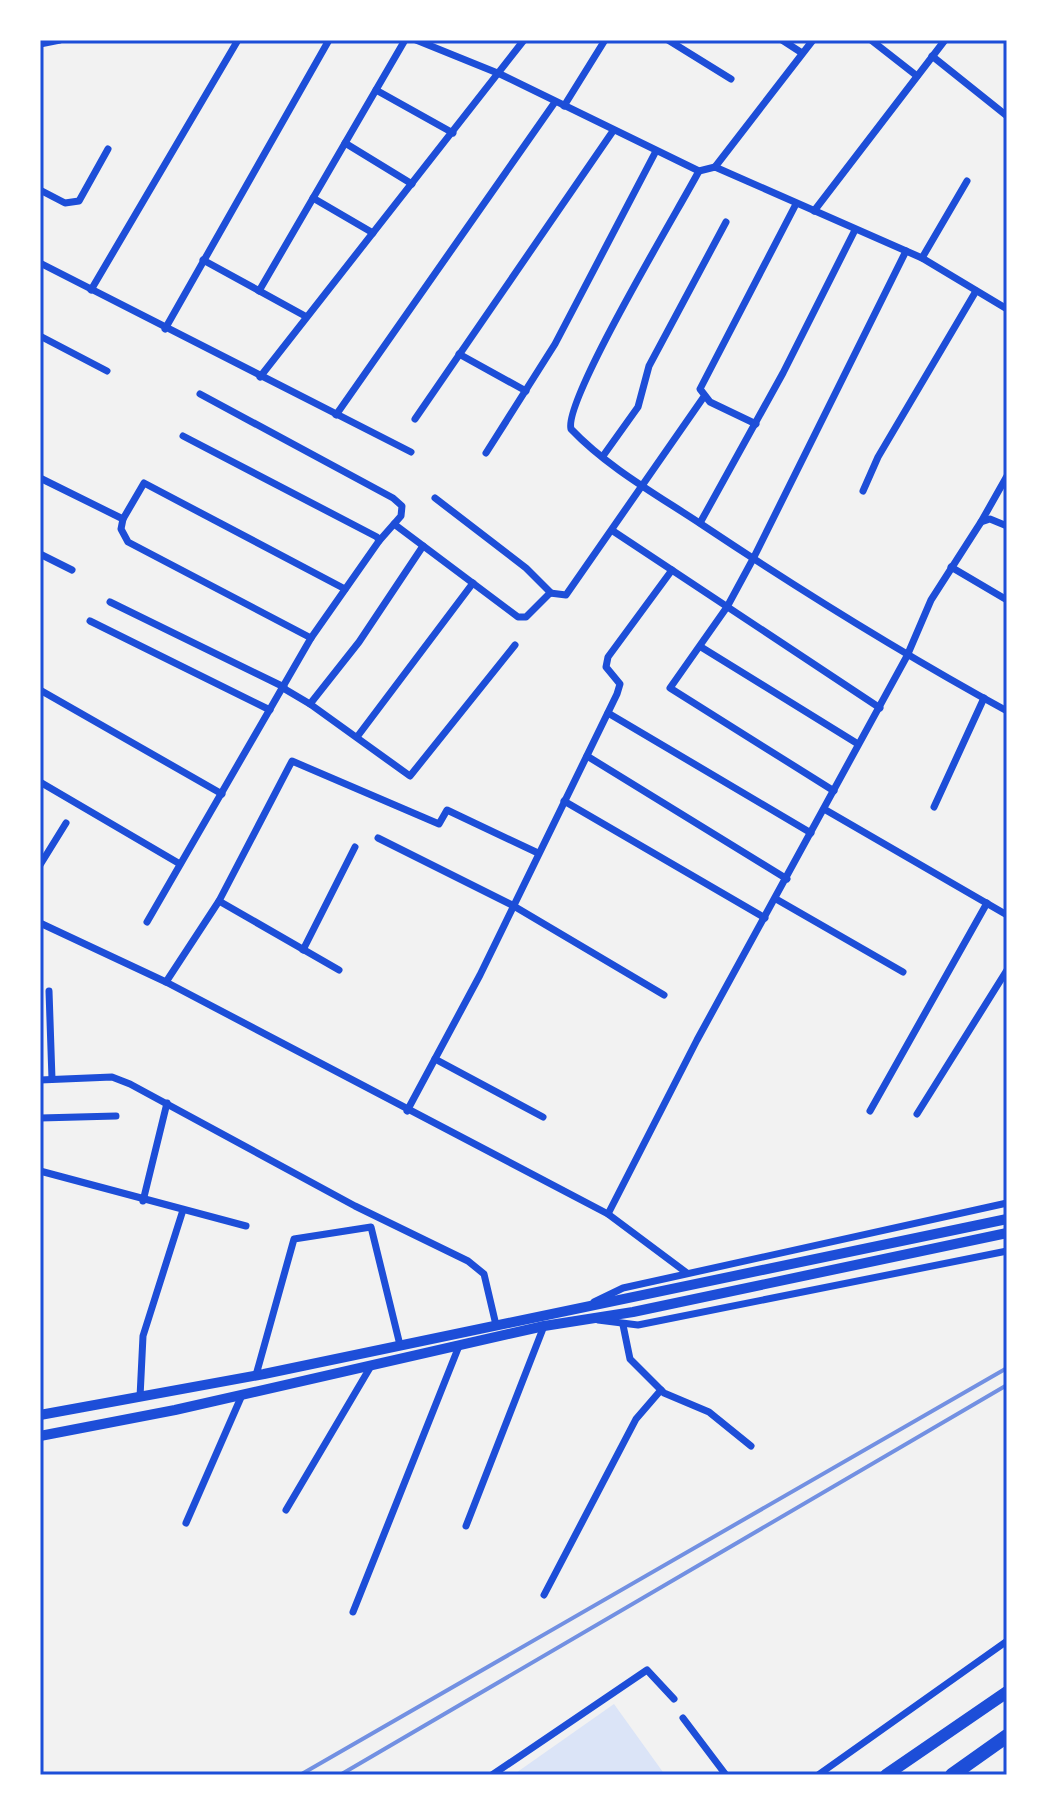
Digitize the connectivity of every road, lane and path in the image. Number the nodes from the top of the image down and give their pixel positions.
1 (60, 40) edge
2 (238, 40) edge
3 (329, 40) edge
4 (405, 40) edge
5 (416, 40) edge
6 (524, 40) edge
7 (605, 40) edge
8 (668, 40) edge
9 (782, 40) edge
10 (813, 40) edge
11 (871, 40) edge
12 (945, 40) edge
13 (40, 44) edge
14 (802, 53) junction
15 (932, 56) junction
16 (500, 74) junction
17 (917, 76) junction
18 (731, 79) dead end
19 (376, 90) junction
20 (555, 102) junction
21 (564, 106) junction
22 (1007, 116) edge
23 (613, 131) junction
24 (453, 133) junction
25 (345, 143) junction
26 (108, 149) dead end
27 (656, 151) junction
28 (715, 167) junction
29 (699, 171) junction
30 (967, 181) dead end
31 (412, 184) junction
32 (40, 190) edge
33 (313, 198) junction
34 (796, 204) junction
35 (814, 211) junction
36 (726, 222) dead end
37 (855, 230) junction
38 (373, 233) junction
39 (906, 251) junction
40 (922, 258) junction
41 (203, 260) junction
42 (40, 263) edge
43 (91, 290) junction
44 (259, 291) junction
45 (976, 291) junction
46 (1007, 309) edge
47 (305, 316) junction
48 (165, 329) junction
49 (40, 336) edge
50 (459, 354) junction
51 (107, 371) dead end
52 (260, 377) junction
53 (526, 391) junction
54 (200, 394) dead end
55 (703, 398) junction
56 (336, 415) junction
57 (415, 419) dead end
58 (756, 424) junction
59 (183, 436) dead end
60 (411, 452) dead end
61 (486, 453) dead end
62 (603, 456) junction
63 (1007, 476) edge
64 (40, 478) edge
65 (643, 486) junction
66 (863, 491) dead end
67 (435, 498) dead end
68 (123, 519) junction
69 (981, 522) junction
70 (700, 523) junction
71 (394, 524) junction
72 (1007, 526) edge
73 (613, 531) junction
74 (379, 541) junction
75 (423, 546) junction
76 (40, 554) edge
77 (753, 559) junction
78 (951, 567) junction
79 (72, 570) dead end
80 (672, 570) junction
81 (473, 583) junction
82 (345, 589) junction
83 (551, 593) junction
84 (1007, 600) edge
85 (110, 602) dead end
86 (727, 607) junction
87 (90, 621) dead end
88 (311, 638) junction
89 (515, 645) dead end
90 (701, 647) junction
91 (907, 656) junction
92 (283, 687) junction
93 (40, 690) edge
94 (984, 698) junction
95 (310, 704) junction
96 (880, 708) junction
97 (270, 710) junction
98 (1007, 711) edge
99 (608, 713) junction
100 (357, 737) junction
101 (858, 744) junction
102 (587, 756) junction
103 (40, 782) edge
104 (834, 791) junction
105 (222, 794) junction
106 (564, 801) junction
107 (934, 807) dead end
108 (824, 809) junction
109 (66, 823) dead end
110 (811, 833) junction
111 (378, 838) dead end
112 (355, 847) dead end
113 (538, 853) junction
114 (180, 864) junction
115 (40, 865) edge
116 (787, 879) junction
117 (776, 899) junction
118 (219, 901) junction
119 (987, 903) junction
120 (512, 905) junction
121 (1007, 915) edge
122 (765, 918) junction
123 (147, 922) dead end
124 (40, 923) edge
125 (303, 950) junction
126 (339, 970) dead end
127 (1007, 970) edge
128 (903, 972) dead end
129 (166, 982) junction
130 (49, 991) dead end
131 (664, 995) dead end
132 (435, 1059) junction
133 (52, 1079) junction
134 (40, 1080) edge
135 (167, 1103) junction
136 (407, 1111) junction
137 (870, 1111) dead end
138 (917, 1114) dead end
139 (116, 1116) dead end
140 (543, 1117) dead end
141 (40, 1118) edge
142 (40, 1171) edge
143 (143, 1201) junction
144 (1007, 1203) edge
145 (183, 1210) junction
146 (608, 1214) junction
147 (1007, 1219) edge
148 (246, 1226) dead end
149 (1007, 1233) edge
150 (1007, 1251) edge
151 (687, 1273) junction
152 (590, 1304) junction
153 (592, 1319) junction
154 (496, 1325) junction
155 (623, 1325) junction
156 (544, 1326) junction
157 (400, 1345) junction
158 (459, 1346) junction
159 (371, 1366) junction
160 (256, 1375) junction
161 (661, 1390) junction
162 (242, 1395) junction
163 (140, 1397) junction
164 (40, 1415) edge
165 (40, 1436) edge
166 (751, 1446) dead end
167 (286, 1510) dead end
168 (186, 1523) dead end
169 (466, 1526) dead end
170 (544, 1595) dead end
171 (353, 1612) dead end
172 (1007, 1641) edge
173 (1007, 1692) edge
174 (674, 1699) dead end
175 (683, 1718) dead end
176 (1007, 1736) edge
177 (492, 1775) edge
178 (726, 1775) edge
179 (818, 1775) edge
180 (886, 1775) edge
181 (952, 1775) edge

1 - 13 street
2 - 43 street
3 - 41 street
4 - 19 street
5 - 16 street
6 - 16 street
7 - 21 street
8 - 18 street
9 - 14 street
10 - 14 street
11 - 17 street
12 - 15 street
14 - 28 street
15 - 17 street
15 - 22 street
16 - 20 street
16 - 24 street
17 - 35 street
19 - 24 street
19 - 25 street
20 - 21 street
20 - 56 street
21 - 23 street
23 - 27 street
23 - 50 street
24 - 31 street
25 - 31 street
25 - 33 street
26 - 32 street
27 - 29 street
27 - 53 street
28 - 29 street
28 - 34 street
29 - 62 street
30 - 40 street
31 - 38 street
33 - 38 street
33 - 44 street
34 - 35 street
34 - 55 street
35 - 37 street
36 - 62 street
37 - 39 street
37 - 58 street
38 - 47 street
39 - 40 street
39 - 77 street
40 - 45 street
41 - 44 street
41 - 48 street
42 - 43 street
43 - 48 street
44 - 47 street
45 - 46 street
45 - 66 street
47 - 52 street
48 - 52 street
49 - 51 street
50 - 53 street
50 - 57 street
52 - 56 street
53 - 61 street
54 - 71 street
55 - 58 street
55 - 65 street
56 - 60 street
58 - 70 street
59 - 74 street
62 - 65 street
63 - 69 street
64 - 68 street
65 - 70 street
65 - 73 street
67 - 83 street
68 - 82 street
68 - 88 street
69 - 72 street
69 - 78 street
70 - 77 street
71 - 74 street
71 - 75 street
73 - 80 street
73 - 83 street
74 - 82 street
75 - 81 street
75 - 95 street
76 - 79 street
77 - 86 street
77 - 91 street
78 - 84 street
78 - 91 street
80 - 86 street
80 - 99 street
81 - 83 street
81 - 100 street
82 - 88 street
85 - 92 street
86 - 90 street
86 - 96 street
87 - 97 street
88 - 92 street
89 - 100 street
90 - 101 street
90 - 104 street
91 - 94 street
91 - 96 street
92 - 95 street
92 - 97 street
93 - 105 street
94 - 98 street
94 - 107 street
95 - 100 street
96 - 101 street
97 - 105 street
99 - 102 street
99 - 110 street
101 - 104 street
102 - 106 street
102 - 116 street
103 - 114 street
104 - 108 street
105 - 114 street
106 - 113 street
106 - 122 street
108 - 110 street
108 - 119 street
109 - 115 street
110 - 116 street
111 - 120 street
112 - 125 street
113 - 118 street
113 - 120 street
114 - 123 street
116 - 117 street
117 - 122 street
117 - 128 street
118 - 125 street
118 - 129 street
119 - 121 street
119 - 137 street
120 - 131 street
120 - 132 street
122 - 146 street
124 - 129 street
125 - 126 street
127 - 138 street
129 - 136 street
130 - 133 street
132 - 136 street
132 - 140 street
133 - 134 street
133 - 135 street
135 - 143 street
135 - 154 street
136 - 146 street
139 - 141 street
142 - 143 street
143 - 145 street
144 - 151 street
145 - 148 street
145 - 163 street
146 - 151 street
147 - 152 main road
149 - 153 main road
150 - 155 street
151 - 152 street
152 - 153 street
152 - 154 main road
153 - 155 street
153 - 156 main road
154 - 157 main road
155 - 161 street
156 - 158 main road
156 - 169 street
157 - 160 main road
157 - 160 street
158 - 159 main road
158 - 171 street
159 - 162 main road
159 - 167 street
160 - 163 main road
161 - 166 street
161 - 170 street
162 - 165 main road
162 - 168 street
163 - 164 main road
172 - 179 street
173 - 180 highway
174 - 177 street
175 - 178 street
176 - 181 highway

